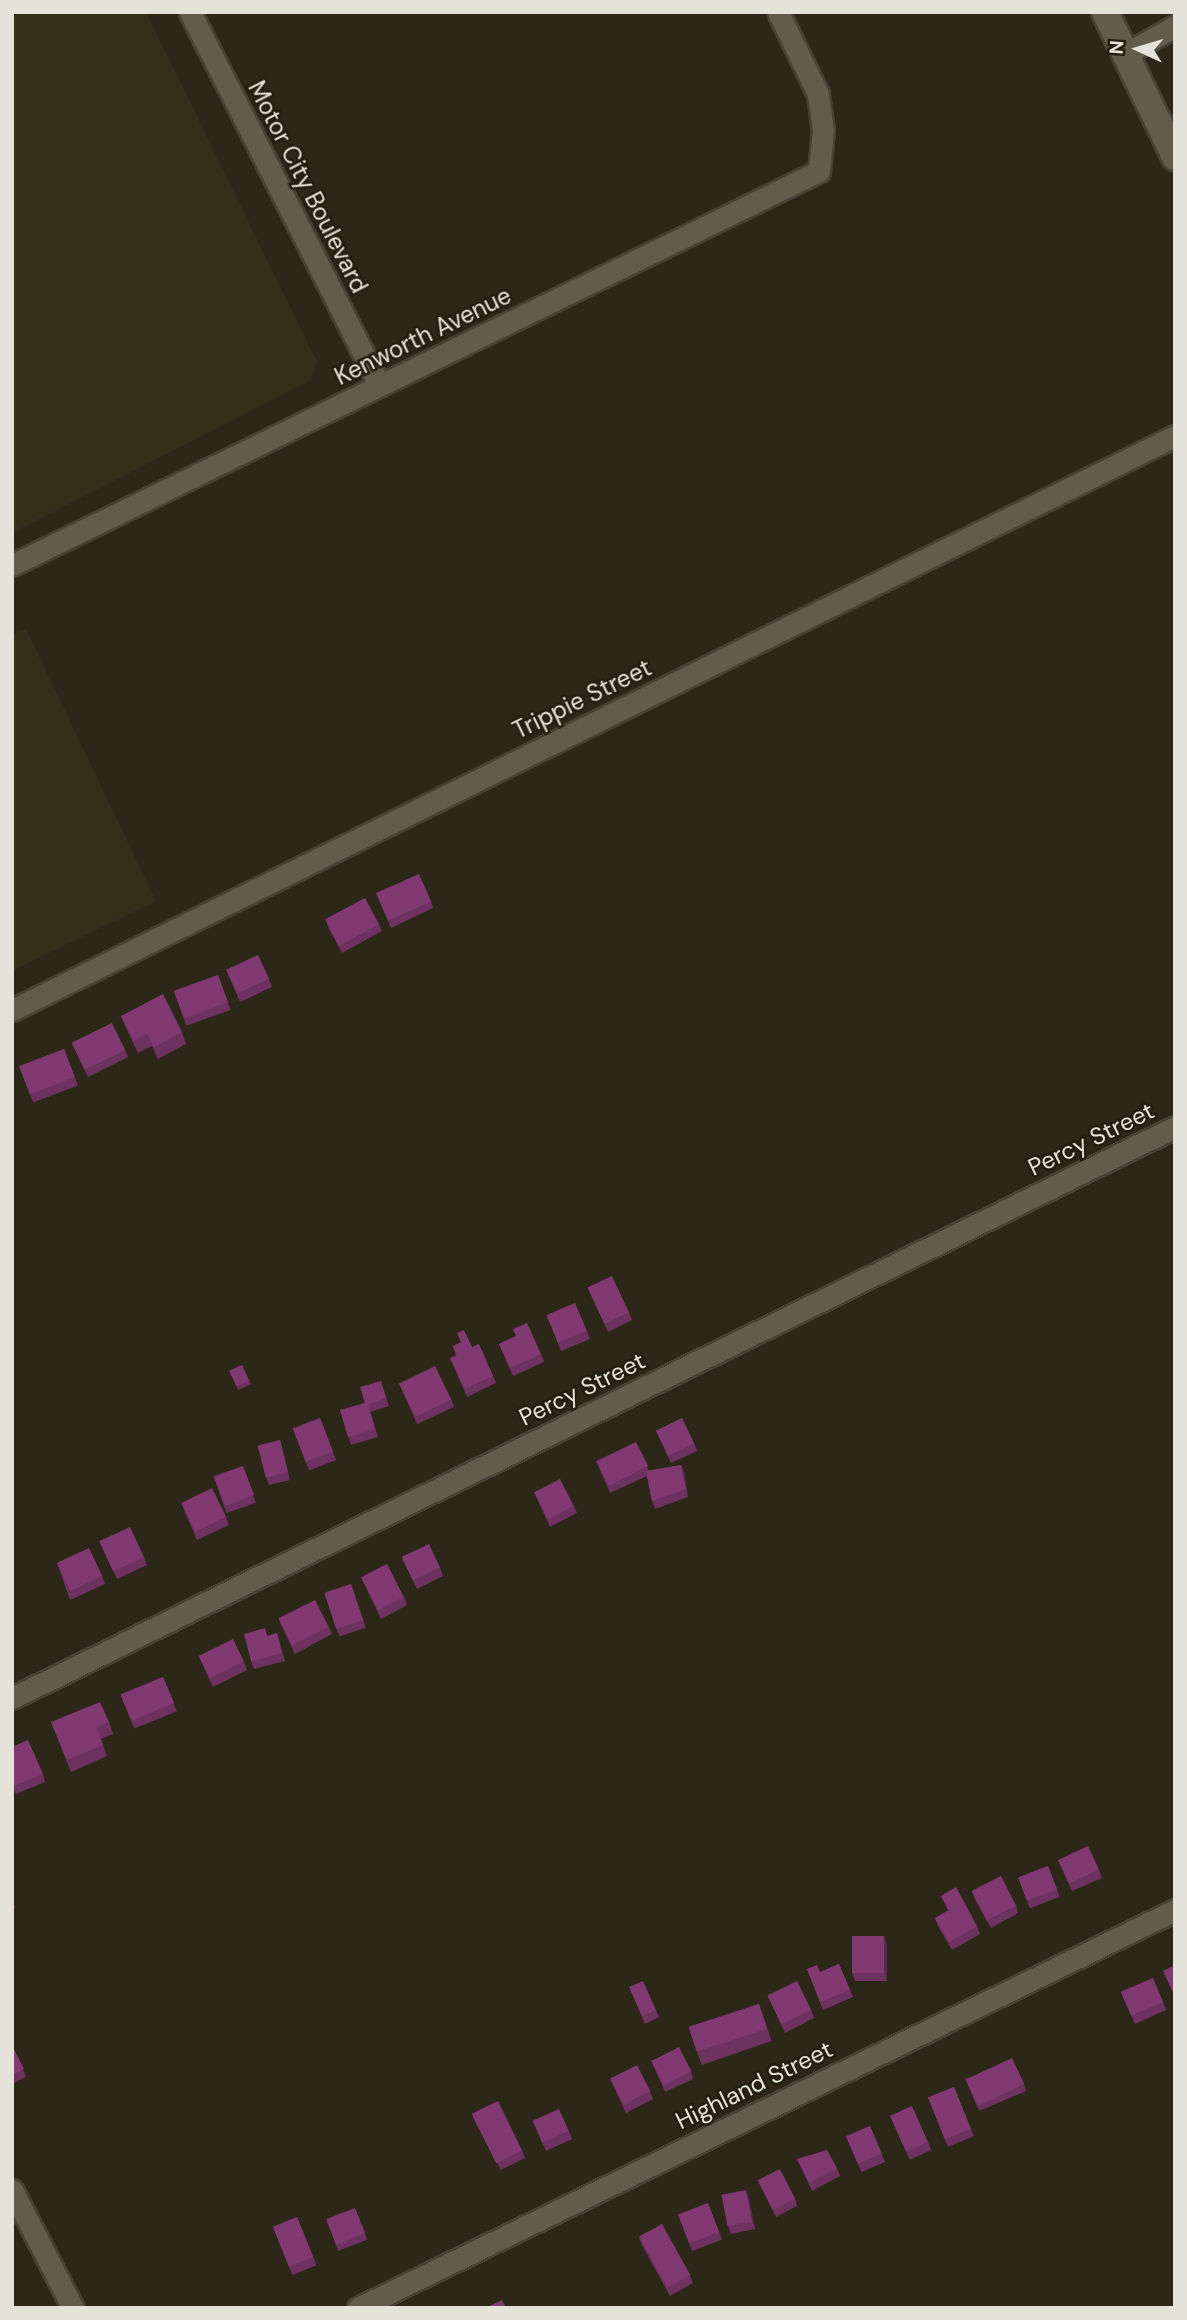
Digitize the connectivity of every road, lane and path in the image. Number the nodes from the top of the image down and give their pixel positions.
1 (190, 12) edge
2 (778, 12) edge
3 (1105, 12) edge
4 (1175, 26) edge
5 (1125, 54) junction
6 (1175, 157) edge
7 (380, 386) junction
8 (1175, 436) edge
9 (12, 565) edge
10 (12, 1010) edge
11 (1175, 1127) edge
12 (12, 1698) edge
13 (1175, 1910) edge
14 (12, 2190) edge
15 (73, 2308) edge
16 (358, 2308) edge

1 - 7 street, Motor City Boulevard
2 - 7 street, Kenworth Avenue
3 - 5 street
4 - 5 street
5 - 6 street
7 - 9 street, Kenworth Avenue
8 - 10 street, Trippie Street
11 - 12 street, Percy Street
13 - 16 street, Highland Street
14 - 15 street

